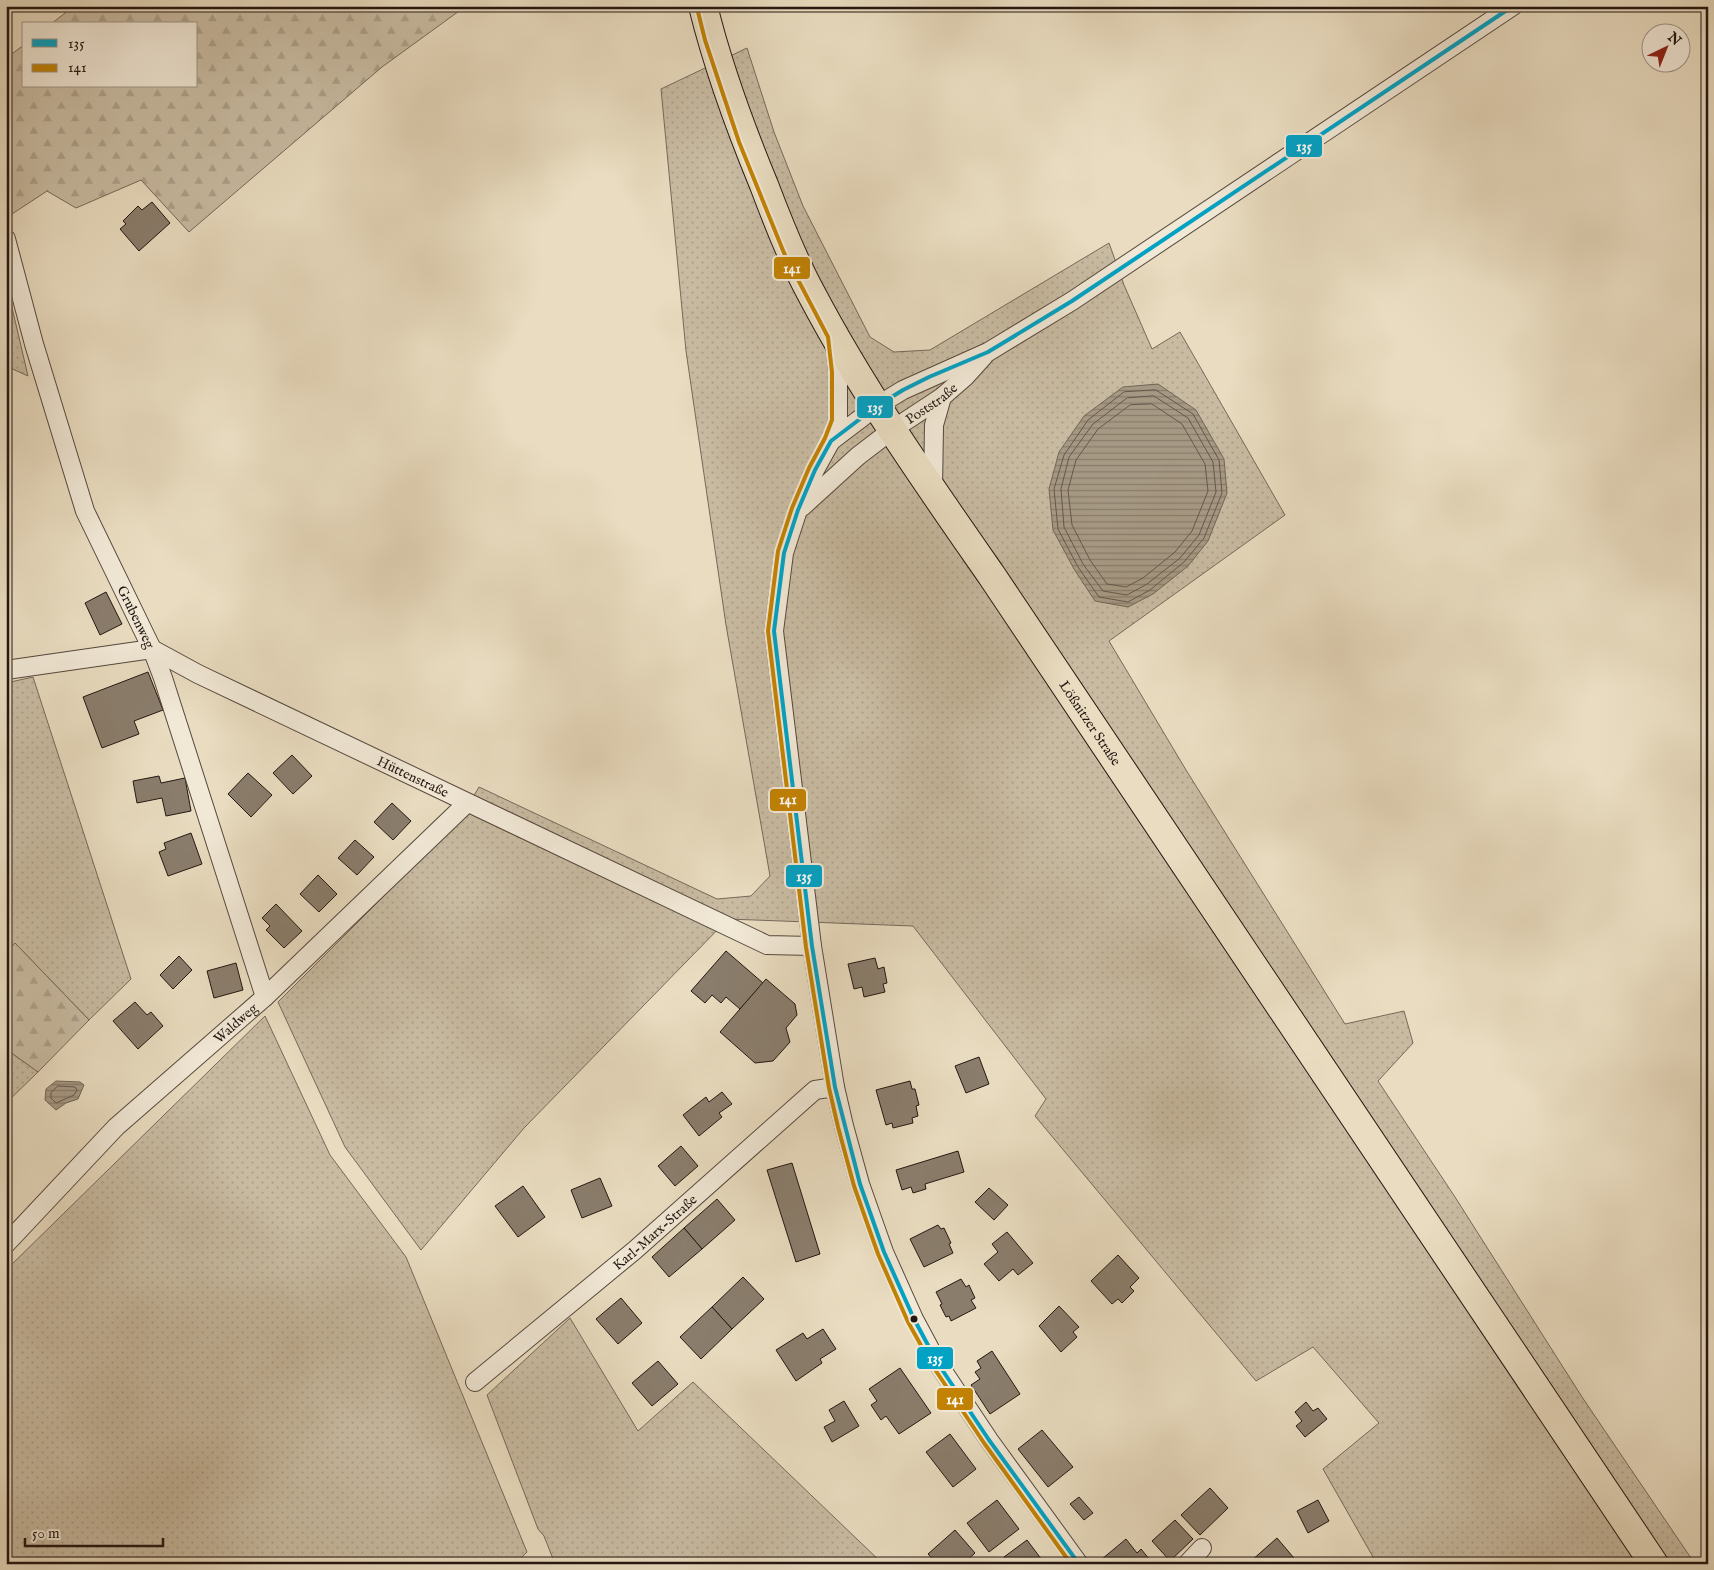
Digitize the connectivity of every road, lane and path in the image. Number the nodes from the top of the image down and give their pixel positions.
1 (703, 6) edge
2 (1513, 6) edge
3 (6, 239) edge
4 (834, 335) junction
5 (988, 352) junction
6 (942, 397) junction
7 (877, 406) junction
8 (892, 430) junction
9 (831, 441) junction
10 (933, 490) junction
11 (798, 510) junction
12 (152, 649) junction
13 (6, 670) edge
14 (466, 803) junction
15 (812, 946) junction
16 (266, 997) junction
17 (835, 1087) junction
18 (6, 1244) edge
19 (475, 1382) dead end
20 (1202, 1548) dead end
21 (1079, 1564) edge
22 (1187, 1564) edge
23 (1654, 1564) edge

1 - 4 main road, Lößnitzer Straße
2 - 5 street, Poststraße
3 - 12 street, Grubenweg
4 - 7 main road, Lößnitzer Straße
4 - 9 street
5 - 6 street, Poststraße
5 - 7 street, Poststraße
6 - 8 street, Poststraße
6 - 10 street
7 - 8 main road, Lößnitzer Straße
7 - 9 street
8 - 10 main road, Lößnitzer Straße
8 - 11 street
9 - 11 street
10 - 23 main road, Lößnitzer Straße
11 - 15 street
12 - 13 street
12 - 14 street, Hüttenstraße
12 - 16 street, Grubenweg
14 - 15 street, Hüttenstraße
14 - 16 street, Waldweg
15 - 17 street
16 - 18 street, Waldweg
17 - 19 street, Karl-Marx-Straße
17 - 21 street
20 - 22 street

